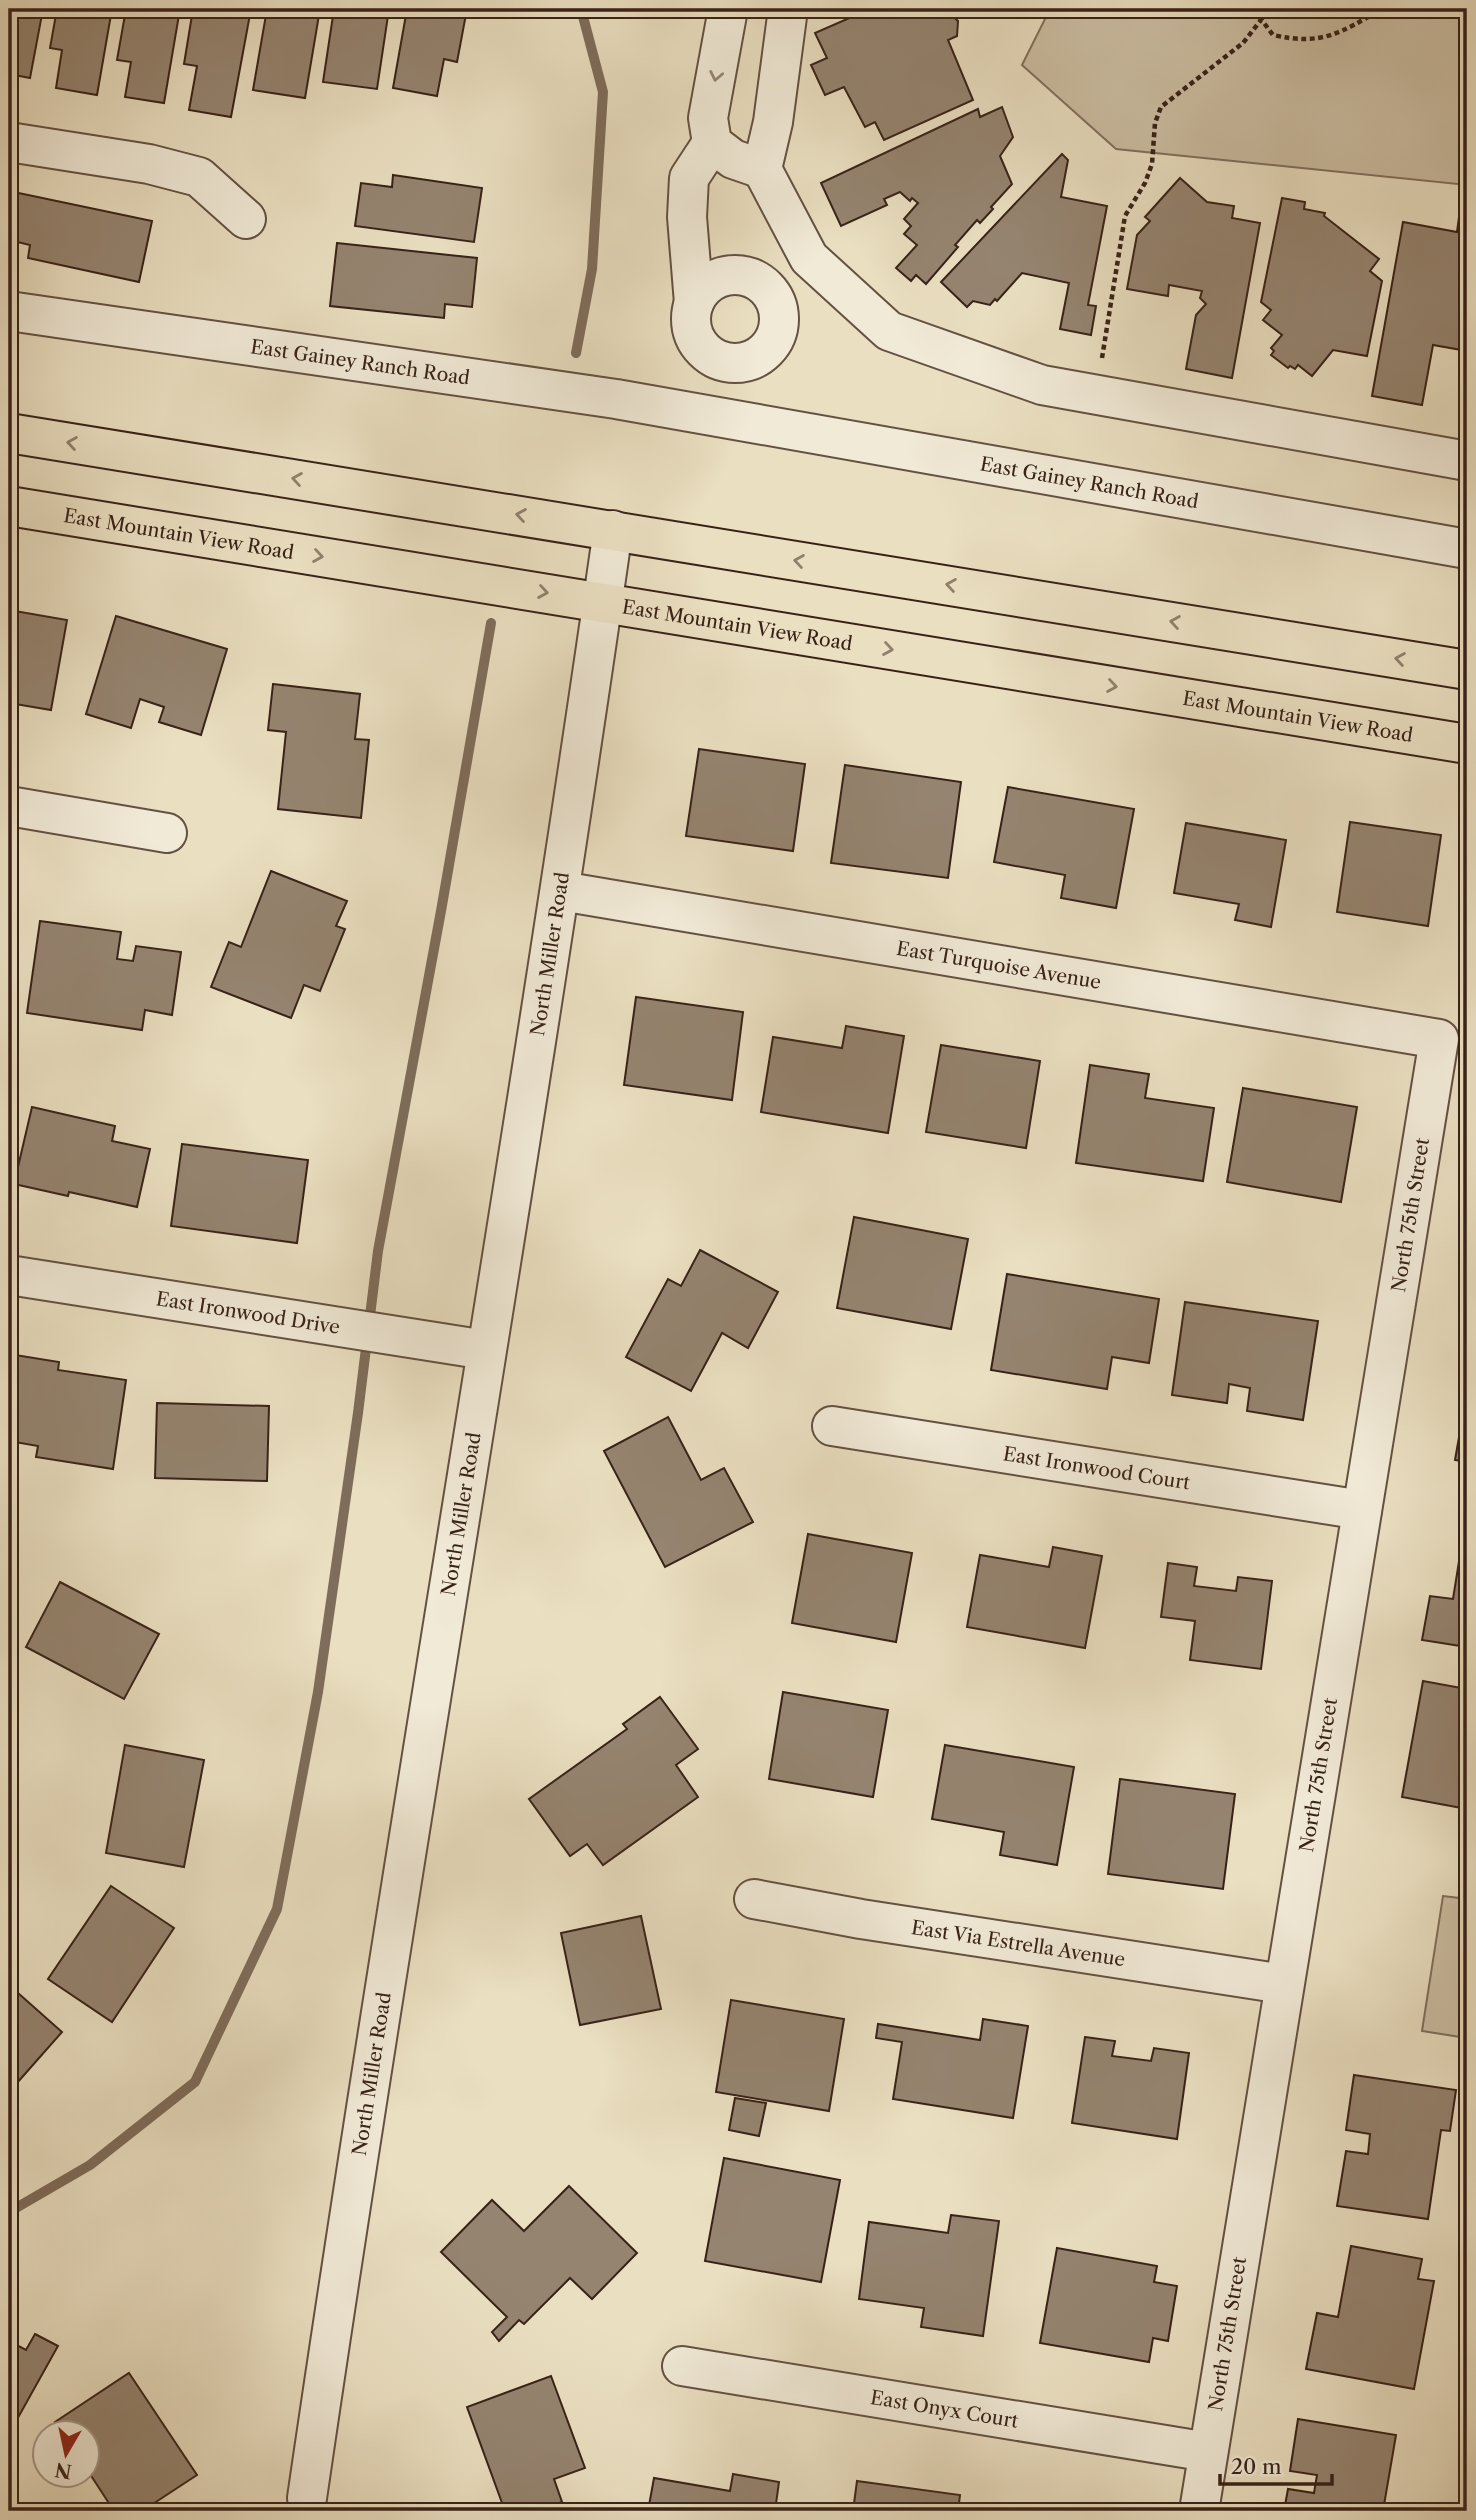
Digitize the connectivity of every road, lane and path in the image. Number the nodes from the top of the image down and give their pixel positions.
1 (728, 9) edge
2 (788, 9) edge
3 (1257, 9) edge
4 (1382, 9) edge
5 (1261, 20) junction
6 (9, 142) edge
7 (712, 143) junction
8 (762, 169) junction
9 (246, 219) dead end
10 (809, 258) junction
11 (767, 288) junction
12 (694, 303) junction
13 (9, 312) edge
14 (722, 362) junction
15 (1096, 395) junction
16 (713, 416) junction
17 (9, 433) edge
18 (1467, 461) edge
19 (9, 506) edge
20 (613, 530) junction
21 (1467, 549) edge
22 (603, 602) junction
23 (1467, 670) edge
24 (1467, 744) edge
25 (9, 806) edge
26 (167, 833) dead end
27 (561, 891) junction
28 (1439, 1039) joint
29 (9, 1275) edge
30 (486, 1350) junction
31 (832, 1426) dead end
32 (1362, 1510) junction
33 (754, 1899) dead end
34 (1284, 1984) junction
35 (682, 2366) dead end
36 (1208, 2452) junction
37 (307, 2498) dead end
38 (1199, 2511) edge

1 -> 7 street
2 - 8 street
3 - 5 path
4 - 5 path
5 - 15 path
6 - 9 street
7 - 8 street
7 - 12 street
8 - 10 street
10 - 11 street
10 - 15 street
11 - 12 street
11 - 14 street
12 - 14 street
13 - 16 street, East Gainey Ranch Road
14 - 16 street
15 - 18 street
16 - 21 street, East Gainey Ranch Road
20 -> 17 main road
19 -> 22 main road, East Mountain View Road
20 - 22 street, North Miller Road
23 -> 20 main road
22 -> 24 main road, East Mountain View Road
22 - 27 street, North Miller Road
25 - 26 street
27 - 28 street, East Turquoise Avenue
27 - 30 street, North Miller Road
28 - 32 street, North 75th Street
29 - 30 street, East Ironwood Drive
30 - 37 street, North Miller Road
31 - 32 street, East Ironwood Court
32 - 34 street, North 75th Street
33 - 34 street, East Via Estrella Avenue
34 - 36 street, North 75th Street
35 - 36 street, East Onyx Court
36 - 38 street, North 75th Street

